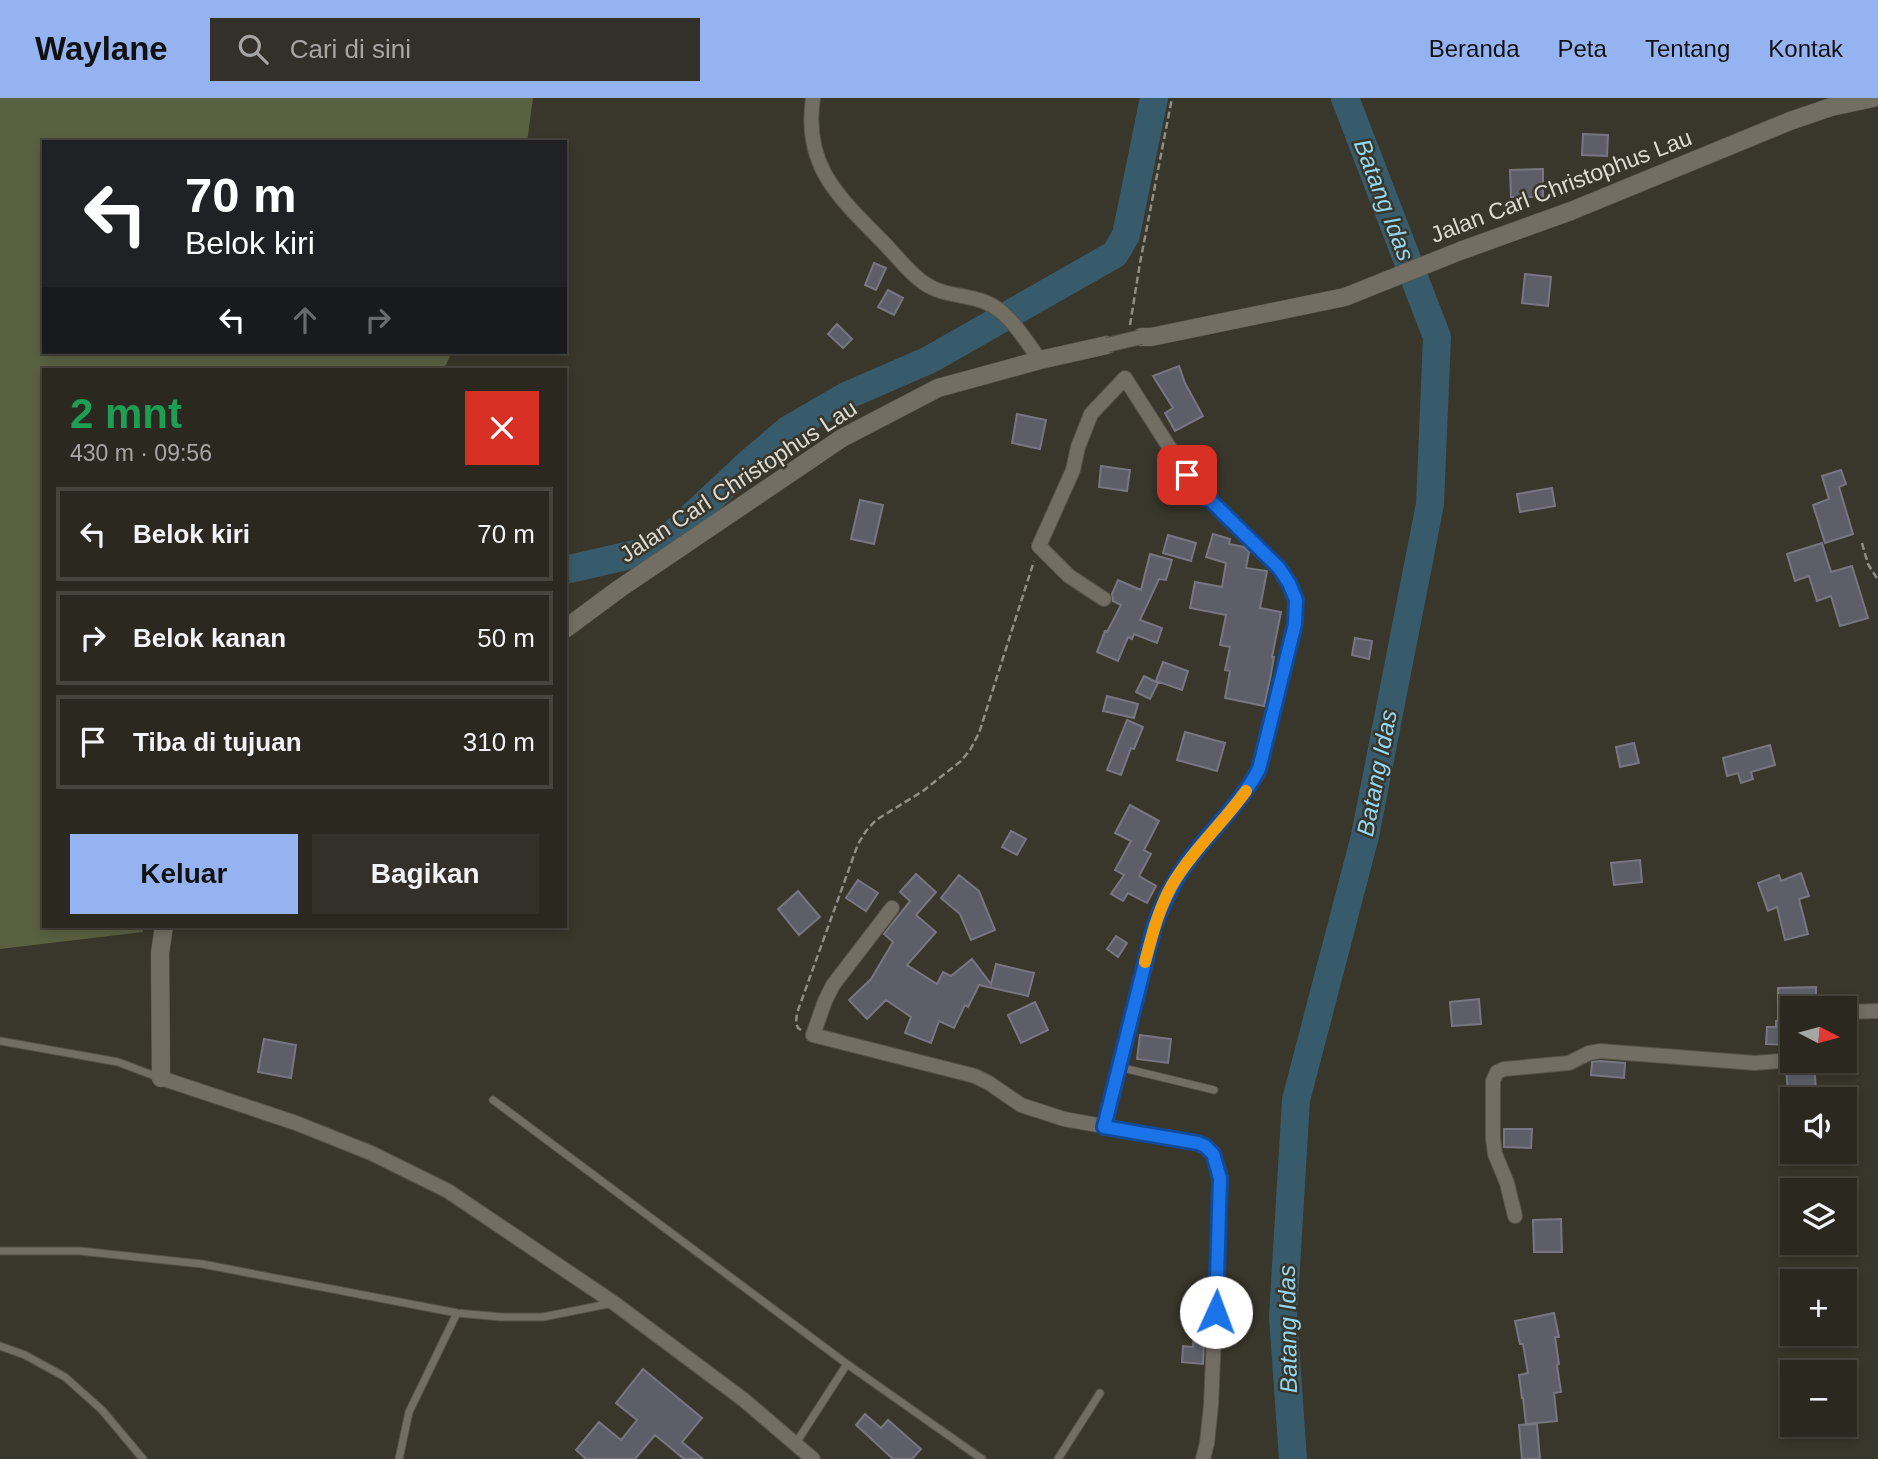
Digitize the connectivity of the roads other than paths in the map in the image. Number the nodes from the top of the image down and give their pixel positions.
1 (813, 98) edge
2 (1873, 98) edge
3 (1135, 337) joint
4 (1107, 345) joint
5 (1040, 360) junction
6 (1104, 599) dead end
7 (567, 628) edge
8 (892, 908) dead end
9 (164, 928) edge
10 (1857, 1012) edge
11 (1878, 1012) edge
12 (0, 1041) edge
13 (1780, 1061) edge
14 (1119, 1067) junction
15 (161, 1079) junction
16 (1214, 1090) dead end
17 (493, 1100) dead end
18 (1104, 1127) junction
19 (1515, 1216) dead end
20 (0, 1251) edge
21 (614, 1303) junction
22 (457, 1313) junction
23 (0, 1346) edge
24 (846, 1364) junction
25 (1100, 1393) dead end
26 (796, 1443) junction
27 (143, 1459) edge
28 (399, 1459) edge
29 (813, 1459) edge
30 (982, 1459) edge
31 (1058, 1459) edge
32 (1203, 1459) edge

1 - 5 street
2 - 3 street, Jalan Carl Christophus Lau
3 - 4 street, bridge
4 - 5 street, Jalan Carl Christophus Lau
5 - 7 street, Jalan Carl Christophus Lau
6 - 14 street
8 - 18 street
9 - 15 street
10 - 11 street
12 - 15 lane
13 - 19 street
14 - 16 lane
14 - 18 street
15 - 21 street
17 - 24 lane
18 - 32 street
20 - 22 lane
21 - 22 lane
21 - 26 street
22 - 28 lane
23 - 27 lane
24 - 26 lane
24 - 30 lane
25 - 31 lane
26 - 29 street

